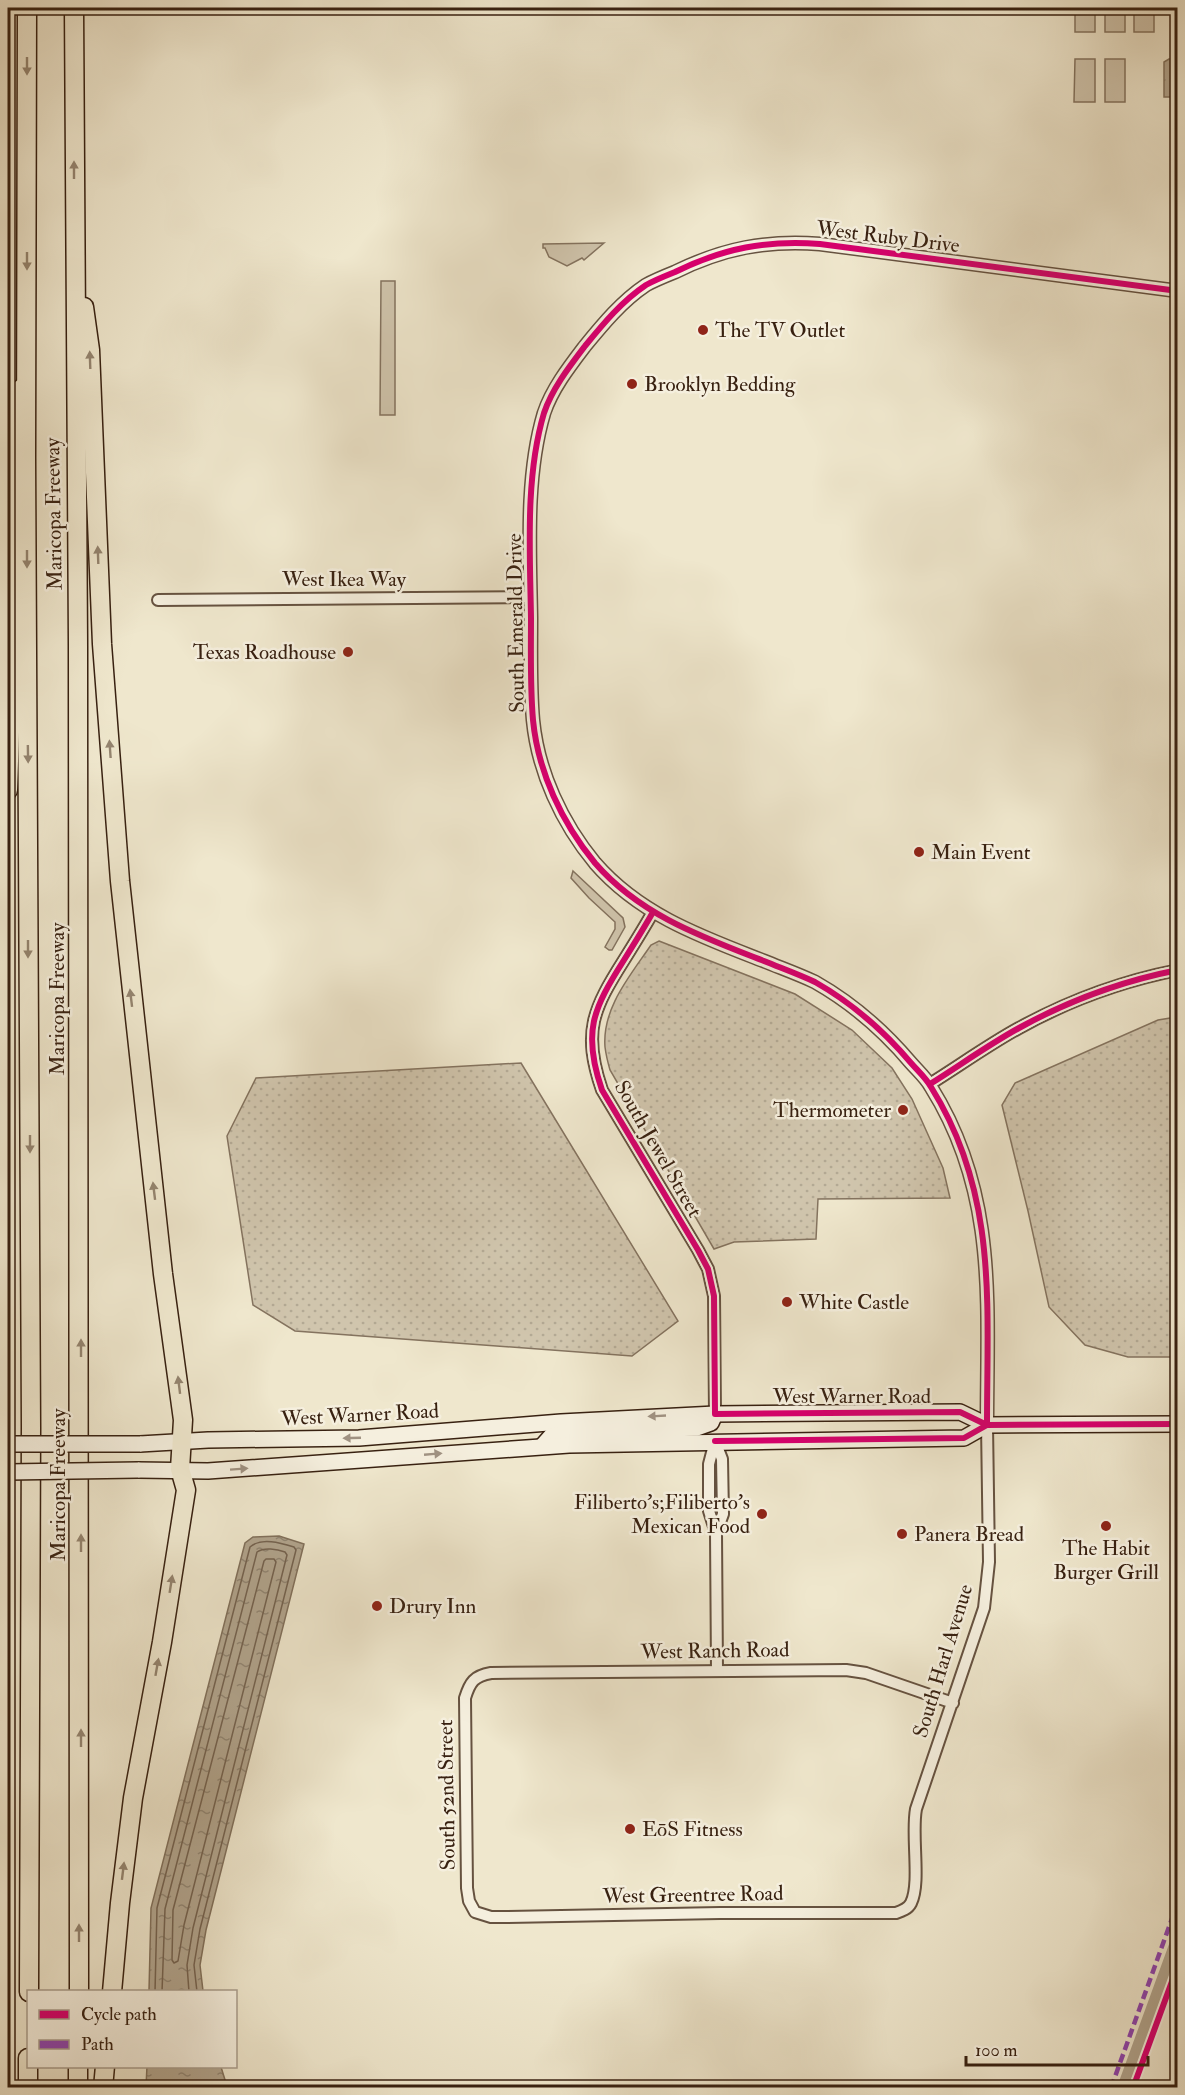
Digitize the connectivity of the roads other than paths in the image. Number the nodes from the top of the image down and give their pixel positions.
1 (27, 8) edge
2 (74, 8) edge
3 (74, 228) junction
4 (1178, 291) edge
5 (565, 371) joint
6 (27, 375) junction
7 (531, 597) junction
8 (158, 600) dead end
9 (8, 790) edge
10 (653, 912) junction
11 (1178, 970) edge
12 (930, 1084) junction
13 (715, 1414) junction
14 (1178, 1424) edge
15 (987, 1425) junction
16 (715, 1441) junction
17 (181, 1443) junction
18 (8, 1444) edge
19 (542, 1446) junction
20 (180, 1469) junction
21 (8, 1472) edge
22 (717, 1671) junction
23 (474, 1679) joint
24 (953, 1703) junction
25 (910, 1905) joint
26 (475, 1912) joint
27 (29, 1990) edge
28 (79, 1990) edge
29 (112, 1990) edge
30 (28, 2068) edge
31 (78, 2068) edge
32 (105, 2068) edge
33 (28, 2088) edge
34 (78, 2088) edge
35 (103, 2088) edge

1 -> 6 highway, Maricopa Freeway
3 -> 2 highway, Maricopa Freeway
17 -> 3 highway
28 -> 3 highway, Maricopa Freeway
4 - 5 street, West Ruby Drive
5 - 7 street, South Emerald Drive
6 - 9 highway
6 -> 27 highway, Maricopa Freeway
7 - 8 street, West Ikea Way
7 - 10 street, South Emerald Drive
10 - 12 street, South Emerald Drive
10 - 13 street, South Jewel Street
11 - 12 street
12 - 15 street, South Emerald Drive
13 - 15 main road, West Warner Road
13 -> 17 main road, West Warner Road
13 - 19 main road
14 - 15 main road, West Warner Road
15 - 16 main road, West Warner Road
15 - 24 street, South Harl Avenue
16 - 19 main road, West Warner Road
16 - 22 street
17 - 18 main road, West Warner Road, bridge
17 - 20 highway
20 -> 19 main road, West Warner Road
20 - 21 main road, West Warner Road, bridge
29 -> 20 highway
22 - 23 street, West Ranch Road
22 - 24 street, West Ranch Road
23 - 26 street, South 52nd Street
24 - 25 street, South Harl Avenue
25 - 26 street, West Greentree Road
30 - 33 highway
31 - 34 highway
32 - 35 highway

